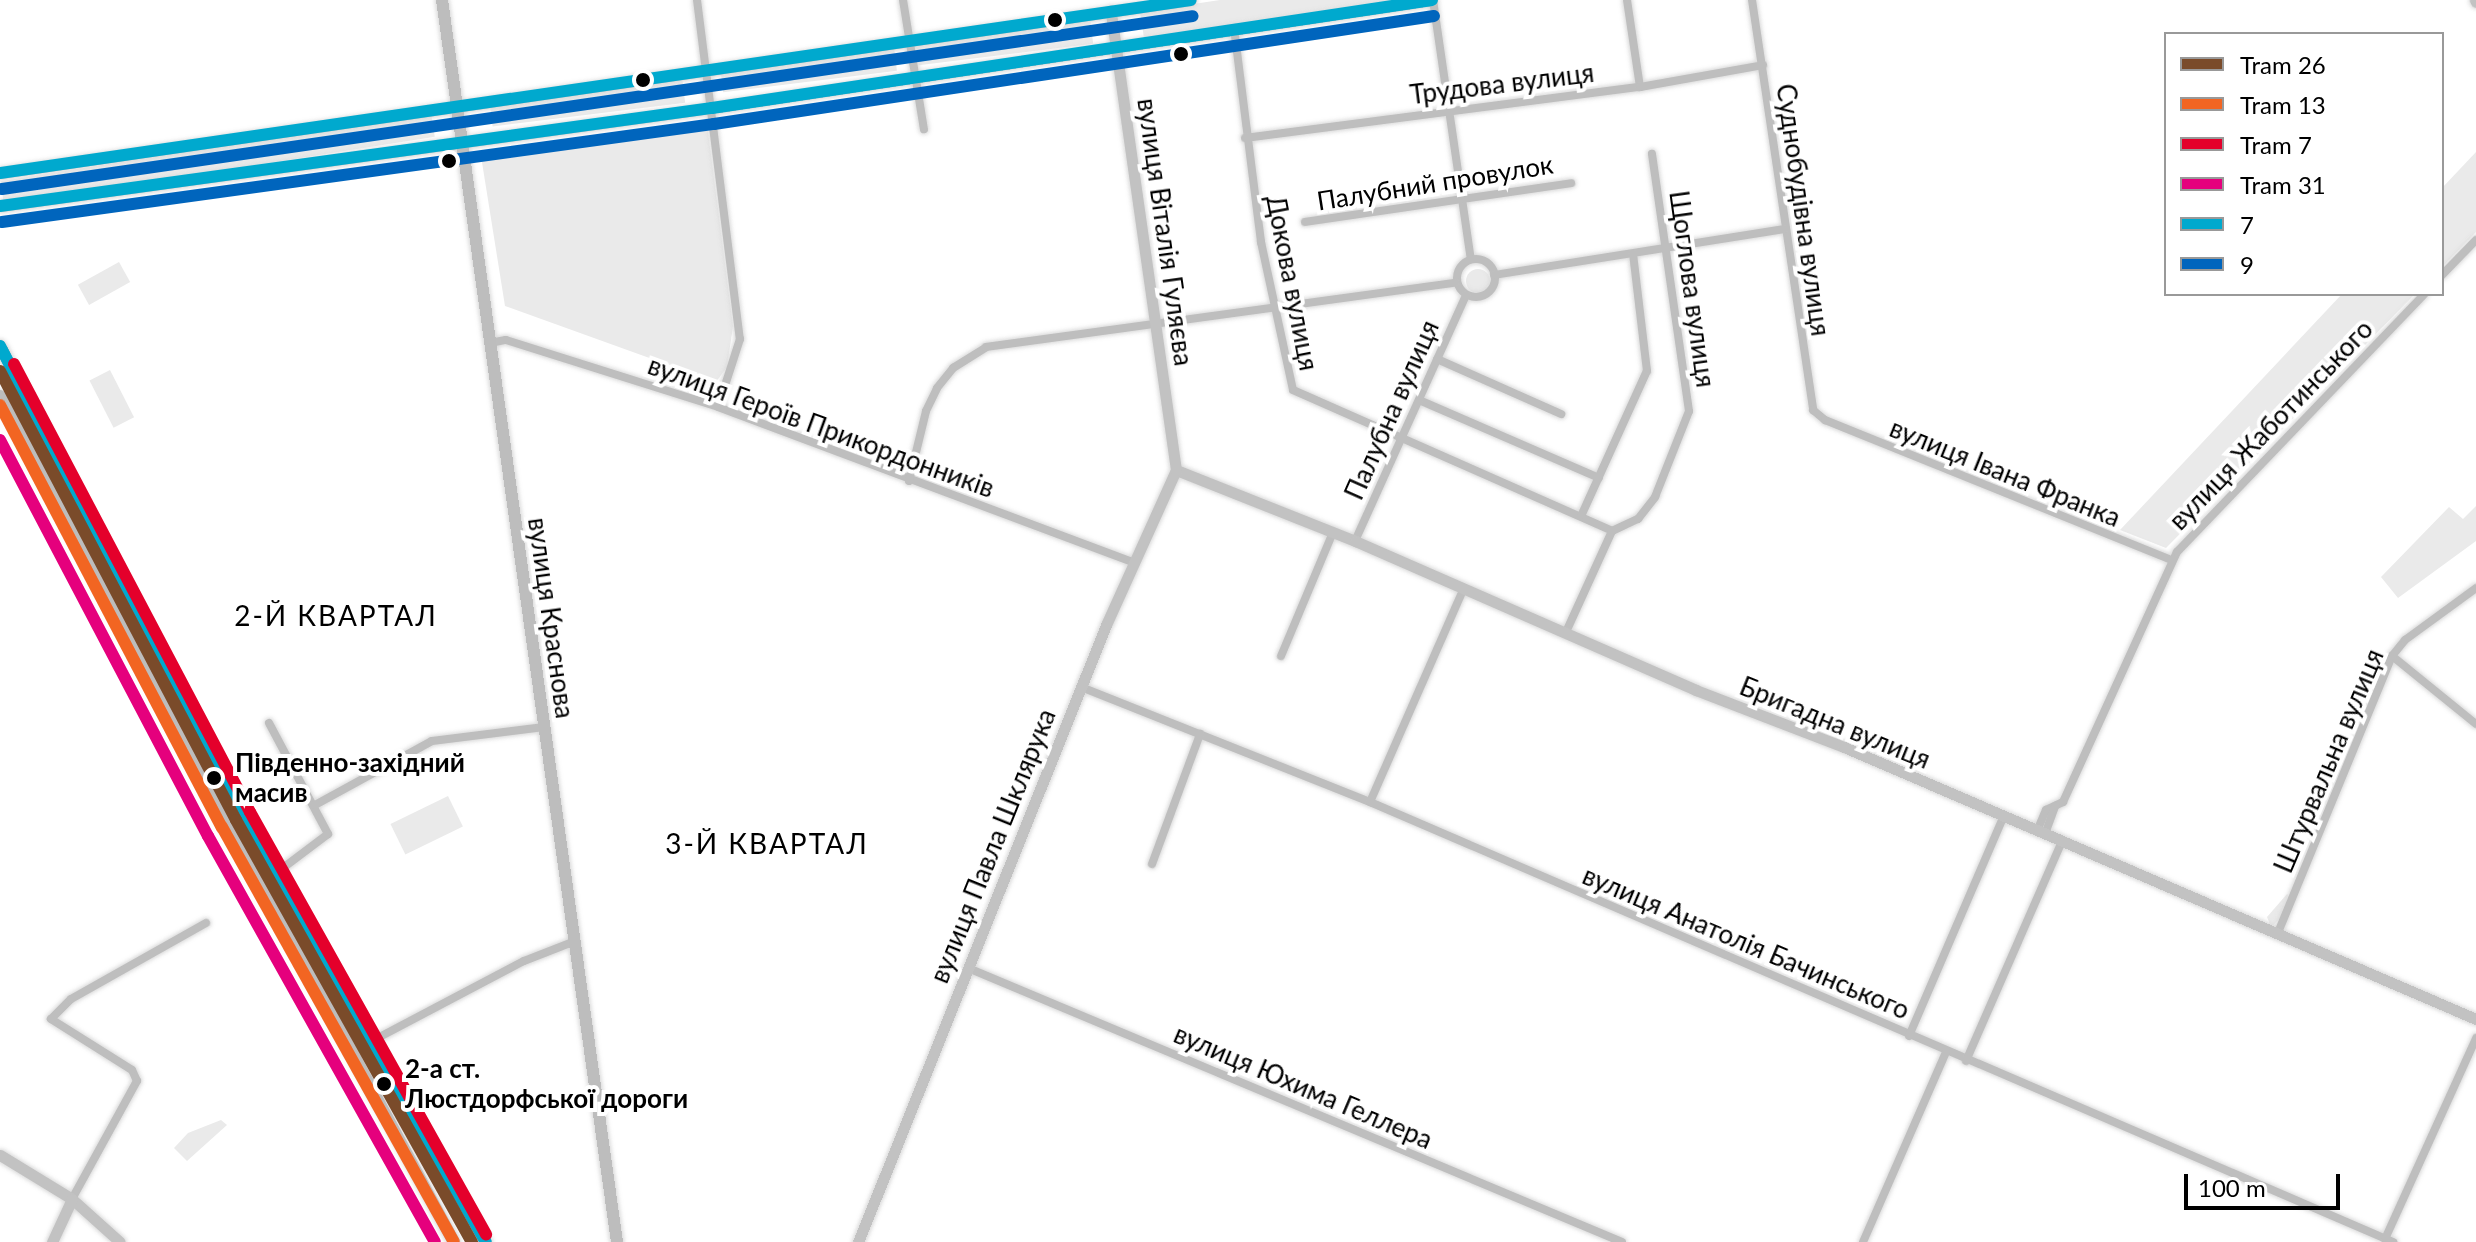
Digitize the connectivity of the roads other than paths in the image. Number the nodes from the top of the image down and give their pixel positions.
1 (442, 0) edge
2 (697, 0) edge
3 (903, 0) edge
4 (1191, 0) edge
5 (1433, 0) edge
6 (1627, 0) edge
7 (1752, 0) edge
8 (1110, 6) edge
9 (1234, 28) junction
10 (910, 42) junction
11 (1116, 45) junction
12 (1763, 65) junction
13 (707, 72) junction
14 (916, 76) junction
15 (1640, 87) junction
16 (457, 107) junction
17 (712, 108) junction
18 (1447, 111) junction
19 (924, 129) dead end
20 (1245, 138) junction
21 (461, 139) junction
22 (1652, 154) dead end
23 (0, 173) edge
24 (1571, 183) dead end
25 (1461, 200) junction
26 (0, 206) edge
27 (1305, 222) dead end
28 (1785, 229) junction
29 (2476, 240) edge
30 (1665, 249) junction
31 (1633, 254) junction
32 (1471, 259) junction
33 (2444, 273) edge
34 (1494, 275) junction
35 (1456, 283) junction
36 (1466, 295) junction
37 (2422, 296) edge
38 (1275, 306) junction
39 (1157, 323) junction
40 (490, 343) junction
41 (0, 346) edge
42 (1437, 359) junction
43 (0, 396) edge
44 (1419, 400) junction
45 (718, 407) junction
46 (1561, 414) dead end
47 (1825, 420) joint
48 (1402, 437) junction
49 (1176, 470) junction
50 (1599, 478) junction
51 (909, 481) junction
52 (1582, 514) junction
53 (1612, 531) junction
54 (1333, 532) junction
55 (1355, 541) junction
56 (2172, 560) junction
57 (1137, 563) junction
58 (2476, 588) edge
59 (1463, 590) junction
60 (1566, 632) junction
61 (1281, 656) dead end
62 (2392, 656) junction
63 (1081, 687) junction
64 (269, 723) dead end
65 (2476, 724) edge
66 (544, 727) junction
67 (1200, 734) junction
68 (1370, 802) junction
69 (315, 805) junction
70 (2003, 818) junction
71 (2041, 832) junction
72 (2062, 841) junction
73 (1152, 864) dead end
74 (275, 874) junction
75 (206, 923) dead end
76 (2277, 935) junction
77 (575, 941) junction
78 (968, 968) junction
79 (2476, 1019) edge
80 (1909, 1036) junction
81 (2476, 1038) edge
82 (370, 1041) junction
83 (353, 1051) junction
84 (1946, 1052) junction
85 (1966, 1061) junction
86 (0, 1155) edge
87 (72, 1199) junction
88 (2389, 1240) edge
89 (52, 1242) edge
90 (120, 1242) edge
91 (454, 1242) edge
92 (486, 1242) edge
93 (617, 1242) edge
94 (858, 1242) edge
95 (1622, 1242) edge
96 (1863, 1242) edge

1 - 16 main road, вулиця Краснова
2 - 13 street
3 - 10 street
4 - 8 main road
5 - 9 main road
5 - 18 street
6 - 15 street
7 - 12 street, Суднобудівна вулиця
8 - 10 main road
8 - 11 main road, вулиця Віталія Гуляєва
9 - 11 main road
9 - 20 street, Докова вулиця
10 - 13 main road
10 - 14 street
11 - 14 main road
11 - 39 main road, вулиця Віталія Гуляєва
12 - 15 street, Трудова вулиця
12 - 28 street, Суднобудівна вулиця
13 - 16 main road
13 - 17 street
14 - 17 main road
14 - 19 street
15 - 18 street, Трудова вулиця
16 - 21 main road, вулиця Краснова
16 - 23 main road
17 - 21 main road
17 - 45 street
18 - 20 street, Трудова вулиця
18 - 25 street
20 - 38 street, Докова вулиця
21 - 26 main road
21 - 40 main road, вулиця Краснова
22 - 30 street, Щоглова вулиця
24 - 25 street, Палубний провулок
25 - 27 street, Палубний провулок
25 - 32 street
28 - 30 street
28 - 47 street, Суднобудівна вулиця
29 - 33 street
30 - 31 street
30 - 53 street, Щоглова вулиця
31 - 34 street
31 - 50 street
32 - 34 street
32 - 35 street
34 - 36 street, Палубна вулиця
35 - 36 street, Палубна вулиця
35 - 38 street
36 - 42 street, Палубна вулиця
37 - 56 street, вулиця Жаботинського
38 - 39 street
38 - 48 street, Докова вулиця
39 - 49 main road, вулиця Віталія Гуляєва
39 - 51 street
40 - 45 street, вулиця Героїв Прикордонників
40 - 66 main road, вулиця Краснова
41 - 74 main road
42 - 44 street, Палубна вулиця
42 - 46 street
43 - 83 main road
44 - 48 street, Палубна вулиця
44 - 50 street
45 - 51 street, вулиця Героїв Прикордонників
47 - 56 street, вулиця Івана Франка
48 - 52 street, Докова вулиця
48 - 55 street, Палубна вулиця
49 - 54 main road, Бригадна вулиця
49 - 57 main road, вулиця Павла Шклярука
50 - 52 street
51 - 57 street, вулиця Героїв Прикордонників
52 - 53 street, Докова вулиця
53 - 60 street
54 - 55 main road, Бригадна вулиця
54 - 61 street
55 - 59 main road, Бригадна вулиця
56 - 71 street, вулиця Жаботинського
57 - 63 main road, вулиця Павла Шклярука
58 - 62 street, Штурвальна вулиця
59 - 60 main road, Бригадна вулиця
59 - 68 street
60 - 70 main road, Бригадна вулиця
62 - 65 street
62 - 76 street, Штурвальна вулиця
63 - 67 street, вулиця Анатолія Бачинського
63 - 78 main road, вулиця Павла Шклярука
64 - 69 street
66 - 69 street
66 - 77 main road, вулиця Краснова
67 - 68 street, вулиця Анатолія Бачинського
67 - 73 street
68 - 80 street, вулиця Анатолія Бачинського
69 - 74 street
70 - 71 main road, Бригадна вулиця
70 - 80 street
71 - 72 main road, Бригадна вулиця
72 - 76 main road, Бригадна вулиця
72 - 85 street
74 - 82 main road
75 - 87 street
76 - 79 main road, Бригадна вулиця
77 - 82 street
77 - 93 main road, вулиця Краснова
78 - 94 main road, вулиця Павла Шклярука
78 - 95 street, вулиця Юхима Геллера
80 - 84 street, вулиця Анатолія Бачинського
81 - 88 street
82 - 83 street
82 - 92 main road
83 - 91 main road
84 - 85 street, вулиця Анатолія Бачинського
84 - 96 street
85 - 88 street, вулиця Анатолія Бачинського
86 - 87 main road
87 - 89 main road
87 - 90 main road

